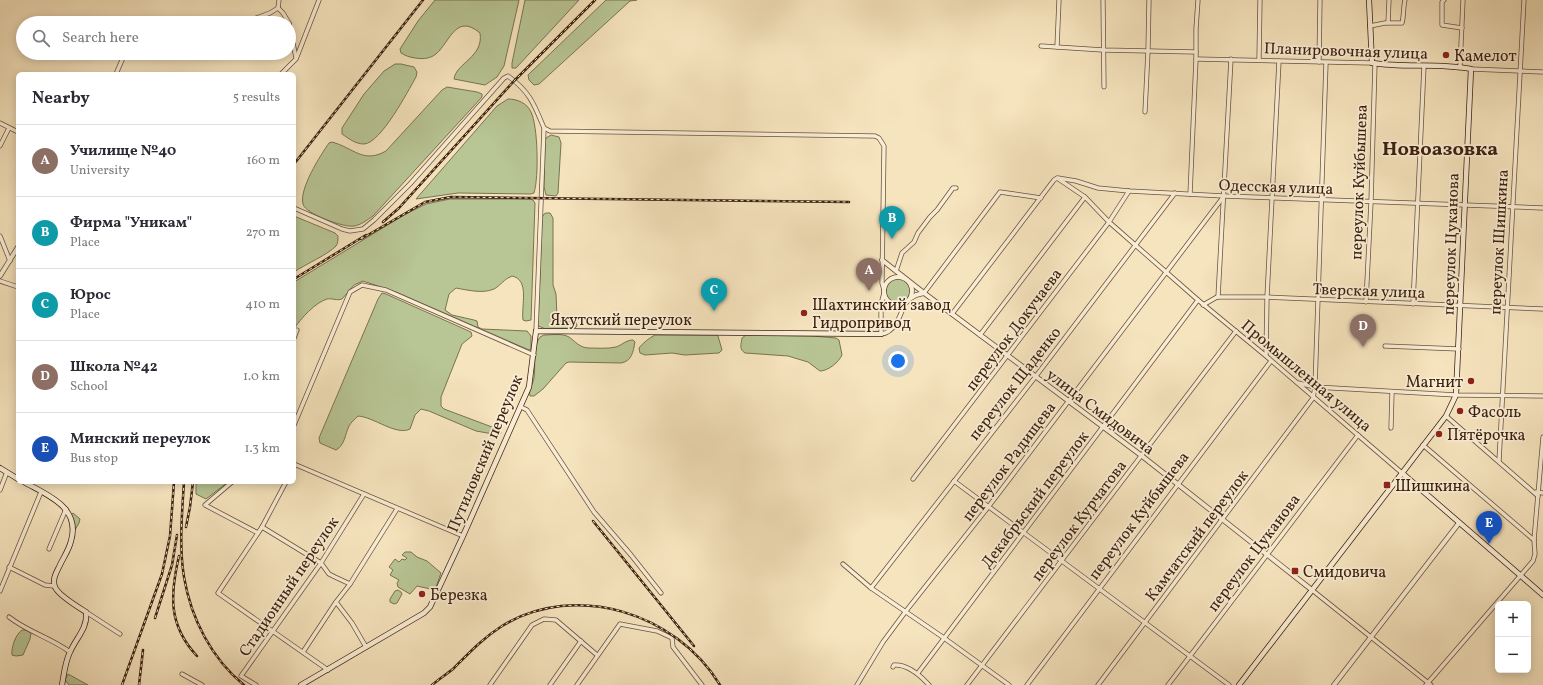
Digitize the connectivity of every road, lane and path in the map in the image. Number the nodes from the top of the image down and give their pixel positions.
1 (279, 0) edge
2 (319, 0) edge
3 (1060, 0) edge
4 (1103, 0) edge
5 (1149, 0) edge
6 (1198, 0) edge
7 (1260, 0) edge
8 (1320, 0) edge
9 (1369, 0) edge
10 (1390, 0) edge
11 (1406, 0) edge
12 (1444, 0) edge
13 (1463, 0) edge
14 (1524, 0) edge
15 (278, 8) junction
16 (262, 16) edge
17 (285, 16) edge
18 (1388, 23) junction
19 (1370, 26) junction
20 (1462, 28) junction
21 (1041, 46) dead end
22 (1057, 47) junction
23 (1103, 50) junction
24 (1148, 51) junction
25 (1196, 52) junction
26 (296, 59) edge
27 (1196, 59) junction
28 (1232, 59) junction
29 (1259, 59) junction
30 (122, 60) edge
31 (295, 60) edge
32 (1280, 61) junction
33 (1319, 62) junction
34 (1326, 63) junction
35 (1373, 63) junction
36 (1424, 66) junction
37 (1460, 67) junction
38 (1470, 69) junction
39 (1520, 71) junction
40 (117, 72) edge
41 (283, 72) edge
42 (1543, 72) edge
43 (1104, 86) dead end
44 (1145, 112) dead end
45 (0, 123) edge
46 (9, 128) junction
47 (544, 128) junction
48 (16, 131) edge
49 (0, 146) edge
50 (1056, 179) junction
51 (956, 188) dead end
52 (1129, 191) junction
53 (1175, 193) junction
54 (1190, 194) junction
55 (1224, 196) junction
56 (1085, 197) junction
57 (1041, 198) junction
58 (1272, 198) junction
59 (1321, 200) junction
60 (1372, 202) junction
61 (1418, 203) junction
62 (1465, 205) junction
63 (1512, 206) junction
64 (1543, 208) edge
65 (296, 209) edge
66 (1109, 222) junction
67 (0, 236) edge
68 (1135, 245) junction
69 (16, 251) edge
70 (882, 260) junction
71 (10, 261) junction
72 (896, 271) junction
73 (1167, 272) junction
74 (0, 276) edge
75 (906, 279) junction
76 (0, 281) edge
77 (16, 286) edge
78 (884, 291) junction
79 (924, 293) junction
80 (1218, 297) junction
81 (1267, 297) junction
82 (910, 298) junction
83 (1198, 300) junction
84 (1318, 300) junction
85 (1366, 302) junction
86 (906, 304) junction
87 (1413, 304) junction
88 (1204, 305) junction
89 (1460, 305) junction
90 (1508, 307) junction
91 (1543, 309) edge
92 (952, 314) junction
93 (298, 330) dead end
94 (536, 331) junction
95 (1236, 331) junction
96 (296, 334) edge
97 (881, 334) junction
98 (980, 335) junction
99 (1385, 346) dead end
100 (1459, 348) junction
101 (534, 355) junction
102 (1007, 355) junction
103 (1266, 356) junction
104 (1271, 361) junction
105 (1036, 376) junction
106 (1296, 383) junction
107 (1315, 387) junction
108 (1392, 392) junction
109 (1456, 395) junction
110 (1504, 396) junction
111 (1543, 396) edge
112 (1313, 398) junction
113 (1069, 401) junction
114 (521, 407) junction
115 (1446, 416) junction
116 (296, 421) edge
117 (1103, 427) junction
118 (1391, 428) dead end
119 (1358, 435) junction
120 (1543, 437) edge
121 (1423, 445) junction
122 (1142, 456) junction
123 (1499, 461) junction
124 (296, 466) edge
125 (0, 468) edge
126 (7, 472) junction
127 (1402, 473) junction
128 (16, 478) edge
129 (914, 479) dead end
130 (954, 481) junction
131 (27, 484) edge
132 (230, 484) edge
133 (285, 484) edge
134 (1178, 484) junction
135 (0, 490) edge
136 (41, 492) junction
137 (1543, 493) edge
138 (364, 494) junction
139 (1538, 494) junction
140 (989, 506) junction
141 (66, 509) junction
142 (397, 509) junction
143 (1223, 518) junction
144 (1459, 523) junction
145 (262, 527) junction
146 (1024, 532) junction
147 (258, 533) junction
148 (463, 536) junction
149 (1534, 540) junction
150 (48, 549) dead end
151 (1268, 554) junction
152 (1062, 561) junction
153 (321, 563) junction
154 (843, 564) dead end
155 (10, 568) junction
156 (1520, 575) junction
157 (350, 584) junction
158 (54, 586) junction
159 (871, 588) junction
160 (1100, 589) junction
161 (1312, 590) junction
162 (0, 591) edge
163 (661, 593) dead end
164 (1543, 595) edge
165 (336, 602) junction
166 (906, 611) junction
167 (86, 612) junction
168 (10, 617) dead end
169 (1145, 623) junction
170 (274, 631) junction
171 (120, 634) dead end
172 (1372, 637) junction
173 (944, 638) junction
174 (581, 642) junction
175 (366, 648) junction
176 (70, 652) junction
177 (303, 652) junction
178 (597, 655) junction
179 (1190, 656) junction
180 (982, 665) junction
181 (893, 667) dead end
182 (328, 670) junction
183 (918, 673) junction
184 (182, 674) dead end
185 (1429, 684) edge
186 (62, 685) edge
187 (202, 685) edge
188 (256, 685) edge
189 (301, 685) edge
190 (490, 685) edge
191 (550, 685) edge
192 (576, 685) edge
193 (702, 685) edge
194 (857, 685) edge
195 (929, 685) edge
196 (967, 685) edge
197 (1009, 685) edge
198 (1027, 685) edge
199 (1098, 685) edge
200 (1168, 685) edge
201 (1229, 685) edge
202 (1239, 685) edge
203 (1334, 685) edge

1 - 15 street
2 - 26 street
3 - 22 street
4 - 23 street
5 - 24 street
6 - 25 street
7 - 29 street
8 - 33 street
9 - 19 main road, переулок Куйбышева
10 - 18 street
11 - 18 street
12 - 20 street
13 - 20 street
14 - 39 street, переулок Шишкина
15 - 16 street
15 - 17 street
18 - 19 street
19 - 35 main road, переулок Куйбышева
20 - 37 street
21 - 22 street
22 - 23 street
23 - 24 street
23 - 43 street
24 - 25 street
24 - 44 street
25 - 27 street
27 - 28 street, Планировочная улица
27 - 54 street
28 - 29 street, Планировочная улица
28 - 55 street
29 - 32 street, Планировочная улица
30 - 40 street
31 - 41 street
32 - 33 street, Планировочная улица
32 - 58 street
33 - 34 street, Планировочная улица
34 - 35 street, Планировочная улица
34 - 59 street
35 - 36 main road, Планировочная улица
35 - 60 street, переулок Куйбышева
36 - 37 main road, Планировочная улица
36 - 61 street
37 - 38 main road, Планировочная улица
38 - 39 street, Планировочная улица
38 - 62 main road, переулок Цуканова
39 - 42 street, Планировочная улица
39 - 63 street, переулок Шишкина
45 - 46 street
46 - 48 street
46 - 49 street
47 - 65 street
47 - 70 street
47 - 94 street, Путиловский переулок
50 - 52 street, Одесская улица
50 - 56 street, Промышленная улица
50 - 57 street
51 - 72 street
52 - 53 street, Одесская улица
52 - 66 street, переулок Докучаева
53 - 54 street, Одесская улица
53 - 68 street, переулок Щаденко
54 - 55 street, Одесская улица
55 - 58 street, Одесская улица
55 - 73 street, переулок Радищева
55 - 80 street
56 - 66 street, Промышленная улица
56 - 98 street
57 - 79 street
57 - 92 street
58 - 59 street, Одесская улица
58 - 81 street
59 - 60 street, Одесская улица
59 - 84 street
60 - 61 street, Одесская улица
60 - 85 street, переулок Куйбышева
61 - 62 street, Одесская улица
61 - 87 street
62 - 63 street, Одесская улица
62 - 89 main road, переулок Цуканова
63 - 64 street, Одесская улица
63 - 90 street, переулок Шишкина
66 - 68 street, Промышленная улица
66 - 102 street, переулок Докучаева
67 - 71 street
68 - 73 street, Промышленная улица
68 - 105 street, переулок Щаденко
69 - 71 street
70 - 72 street, улица Смидовича
70 - 78 street
71 - 74 street
72 - 75 street, улица Смидовича
73 - 83 street, Промышленная улица
73 - 113 street, переулок Радищева
75 - 78 street
75 - 79 street, улица Смидовича
75 - 82 street
76 - 77 street
78 - 86 street
78 - 97 street
79 - 82 street
79 - 92 street, улица Смидовича
80 - 81 street, Тверская улица
80 - 88 street
81 - 84 street, Тверская улица
81 - 103 street
82 - 86 street
83 - 88 street, Промышленная улица
83 - 117 street, Декабрьский переулок
84 - 85 street, Тверская улица
84 - 107 street
85 - 87 street, Тверская улица
86 - 97 street
87 - 89 street, Тверская улица
88 - 95 street, Промышленная улица
89 - 90 street, Тверская улица
89 - 100 main road, переулок Цуканова
90 - 91 street, Тверская улица
90 - 110 street, переулок Шишкина
92 - 98 street, улица Смидовича
93 - 96 street
94 - 97 main road, Якутский переулок
94 - 101 main road, Путиловский переулок
95 - 103 street, Промышленная улица
95 - 122 street, переулок Курчатова
98 - 102 street, улица Смидовича
99 - 100 street
100 - 109 main road, переулок Цуканова
101 - 114 main road, Путиловский переулок
101 - 116 street
102 - 105 street, улица Смидовича
102 - 129 street, переулок Докучаева
103 - 104 street, Промышленная улица
104 - 106 street, Промышленная улица
104 - 134 street, переулок Куйбышева
105 - 113 street, улица Смидовича
105 - 130 street, переулок Щаденко
106 - 107 street
106 - 112 street, Промышленная улица
107 - 108 street
107 - 112 street
108 - 109 street
108 - 118 street
109 - 110 street
109 - 115 main road
110 - 111 street
110 - 123 street, переулок Шишкина
112 - 119 street, Промышленная улица
112 - 143 street, Камчатский переулок
113 - 117 street, улица Смидовича
113 - 140 street, переулок Радищева
114 - 148 main road, Путиловский переулок
114 - 163 street
115 - 121 main road
115 - 123 street
117 - 122 street, улица Смидовича
117 - 146 street, Декабрьский переулок
119 - 127 street, Промышленная улица
119 - 151 street, переулок Цуканова
120 - 139 street
121 - 127 main road
121 - 149 street
122 - 134 street, улица Смидовича
122 - 152 street, переулок Курчатова
123 - 139 street
124 - 138 street
125 - 126 main road
126 - 128 main road
126 - 135 street
127 - 144 main road, Промышленная улица
127 - 161 main road
130 - 140 street
130 - 159 street, переулок Щаденко
131 - 136 main road
132 - 147 street
133 - 145 street
134 - 143 street, улица Смидовича
134 - 160 street, переулок Куйбышева
136 - 141 main road
136 - 155 street
137 - 139 street
138 - 142 street
138 - 153 street, Стадионный переулок
139 - 149 street
140 - 146 street
140 - 166 street, переулок Радищева
141 - 150 street
141 - 158 main road
142 - 148 street
142 - 157 street
143 - 151 street, улица Смидовича
143 - 169 street, Камчатский переулок
144 - 156 main road, Промышленная улица
144 - 172 street
145 - 147 street
145 - 153 street
146 - 152 street
146 - 173 street, Декабрьский переулок
147 - 170 street
148 - 175 main road, Путиловский переулок
149 - 156 street
151 - 161 street, улица Смидовича
151 - 179 street, переулок Цуканова
152 - 160 street
152 - 180 street, переулок Курчатова
153 - 157 street
153 - 170 street, Стадионный переулок
154 - 159 street
155 - 158 street
155 - 162 street
156 - 164 main road, Промышленная улица
156 - 185 street
157 - 165 street
158 - 167 main road
159 - 166 street
160 - 169 street
160 - 198 street, переулок Куйбышева
161 - 172 street, улица Смидовича
161 - 202 main road
165 - 175 street
165 - 177 street
166 - 173 street
166 - 194 street, переулок Радищева
167 - 171 street
167 - 176 main road
168 - 176 street
169 - 179 street
169 - 199 street, Камчатский переулок
170 - 177 street
170 - 188 street, Стадионный переулок
172 - 185 street, улица Смидовича
172 - 203 street
173 - 180 street
173 - 183 street, Декабрьский переулок
174 - 178 street
174 - 190 street
174 - 191 street
175 - 182 main road, Путиловский переулок
176 - 186 main road
177 - 182 street
178 - 192 street
178 - 193 street
179 - 200 street, переулок Цуканова
179 - 201 street
180 - 196 street, переулок Курчатова
180 - 197 street
181 - 183 street
182 - 189 main road, Путиловский переулок
183 - 195 street
184 - 187 street

